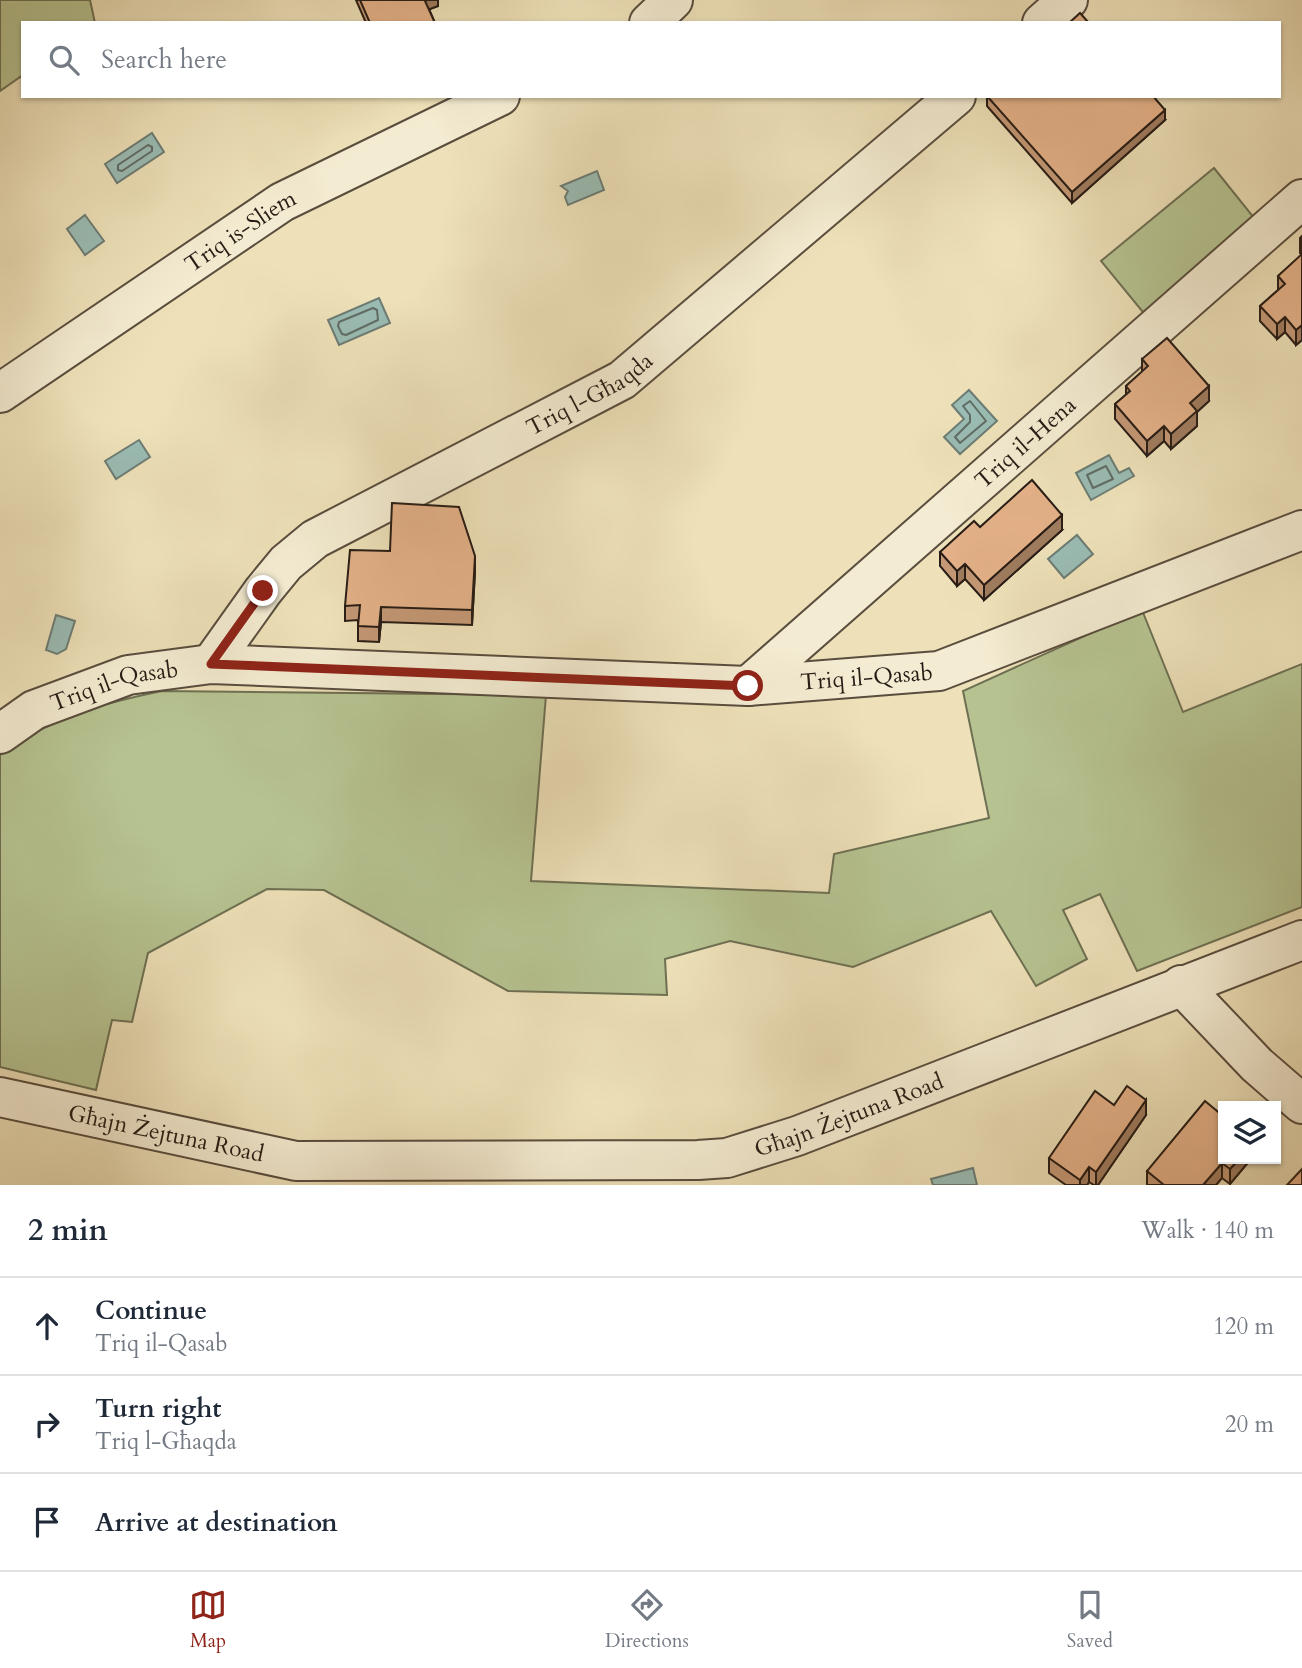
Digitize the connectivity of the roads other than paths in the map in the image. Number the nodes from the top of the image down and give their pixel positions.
1 (673, 0) edge
2 (1068, 0) edge
3 (651, 21) edge
4 (1044, 21) edge
5 (496, 98) edge
6 (954, 98) edge
7 (1302, 199) edge
8 (0, 393) edge
9 (1302, 530) edge
10 (211, 664) junction
11 (748, 686) junction
12 (0, 734) edge
13 (1302, 940) edge
14 (1181, 985) junction
15 (0, 1097) edge
16 (1302, 1104) edge
17 (699, 1173) edge

1 - 3 street
2 - 4 street
5 - 8 street, Triq is-Sliem
6 - 10 street, Triq l-Għaqda
7 - 11 street, Triq il-Hena
9 - 11 street, Triq il-Qasab
10 - 11 street, Triq il-Qasab
10 - 12 street, Triq il-Qasab
13 - 14 street, Għajn Żejtuna Road
14 - 16 street
14 - 17 street, Għajn Żejtuna Road
15 - 17 street, Għajn Żejtuna Road

